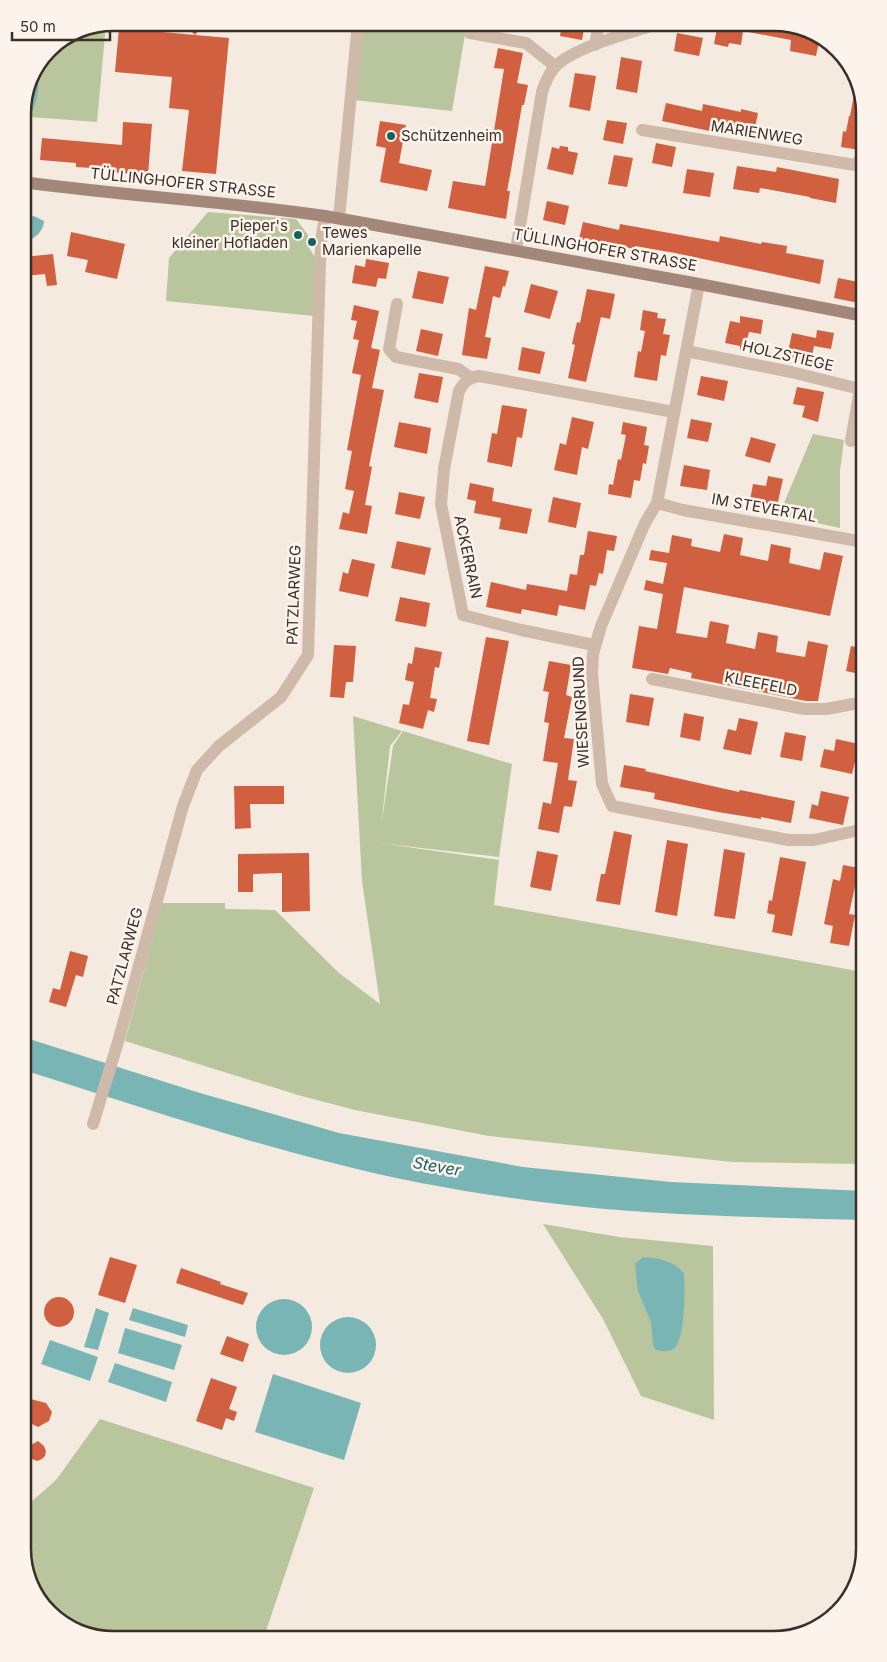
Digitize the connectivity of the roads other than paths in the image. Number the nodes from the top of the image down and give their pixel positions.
1 (357, 31) edge
2 (598, 31) edge
3 (637, 31) edge
4 (470, 33) dead end
5 (595, 45) junction
6 (555, 66) junction
7 (642, 130) dead end
8 (856, 164) edge
9 (31, 183) edge
10 (325, 216) junction
11 (339, 218) junction
12 (516, 250) junction
13 (699, 284) junction
14 (397, 304) dead end
15 (856, 314) edge
16 (686, 351) junction
17 (470, 377) junction
18 (856, 388) edge
19 (674, 412) junction
20 (856, 412) edge
21 (851, 441) dead end
22 (657, 503) junction
23 (856, 541) edge
24 (594, 645) junction
25 (652, 679) dead end
26 (856, 703) edge
27 (856, 831) edge
28 (95, 1119) dead end

1 - 11 street
2 - 5 street
3 - 5 street
4 - 6 street
5 - 6 street
6 - 12 street
7 - 8 street, MARIENWEG
9 - 10 main road, TÜLLINGHOFER STRASSE
10 - 11 main road, TÜLLINGHOFER STRASSE
10 - 28 street, PATZLARWEG
11 - 12 main road, TÜLLINGHOFER STRASSE
12 - 13 main road, TÜLLINGHOFER STRASSE
13 - 15 main road, TÜLLINGHOFER STRASSE
13 - 16 street, WIESENGRUND
14 - 17 street
16 - 18 street, HOLZSTIEGE
16 - 19 street, WIESENGRUND
17 - 19 street
17 - 24 street, ACKERRAIN
19 - 22 street, WIESENGRUND
20 - 21 street, HOLZSTIEGE
22 - 23 street, IM STEVERTAL
22 - 24 street, WIESENGRUND
24 - 27 street, WIESENGRUND
25 - 26 street, KLEEFELD

